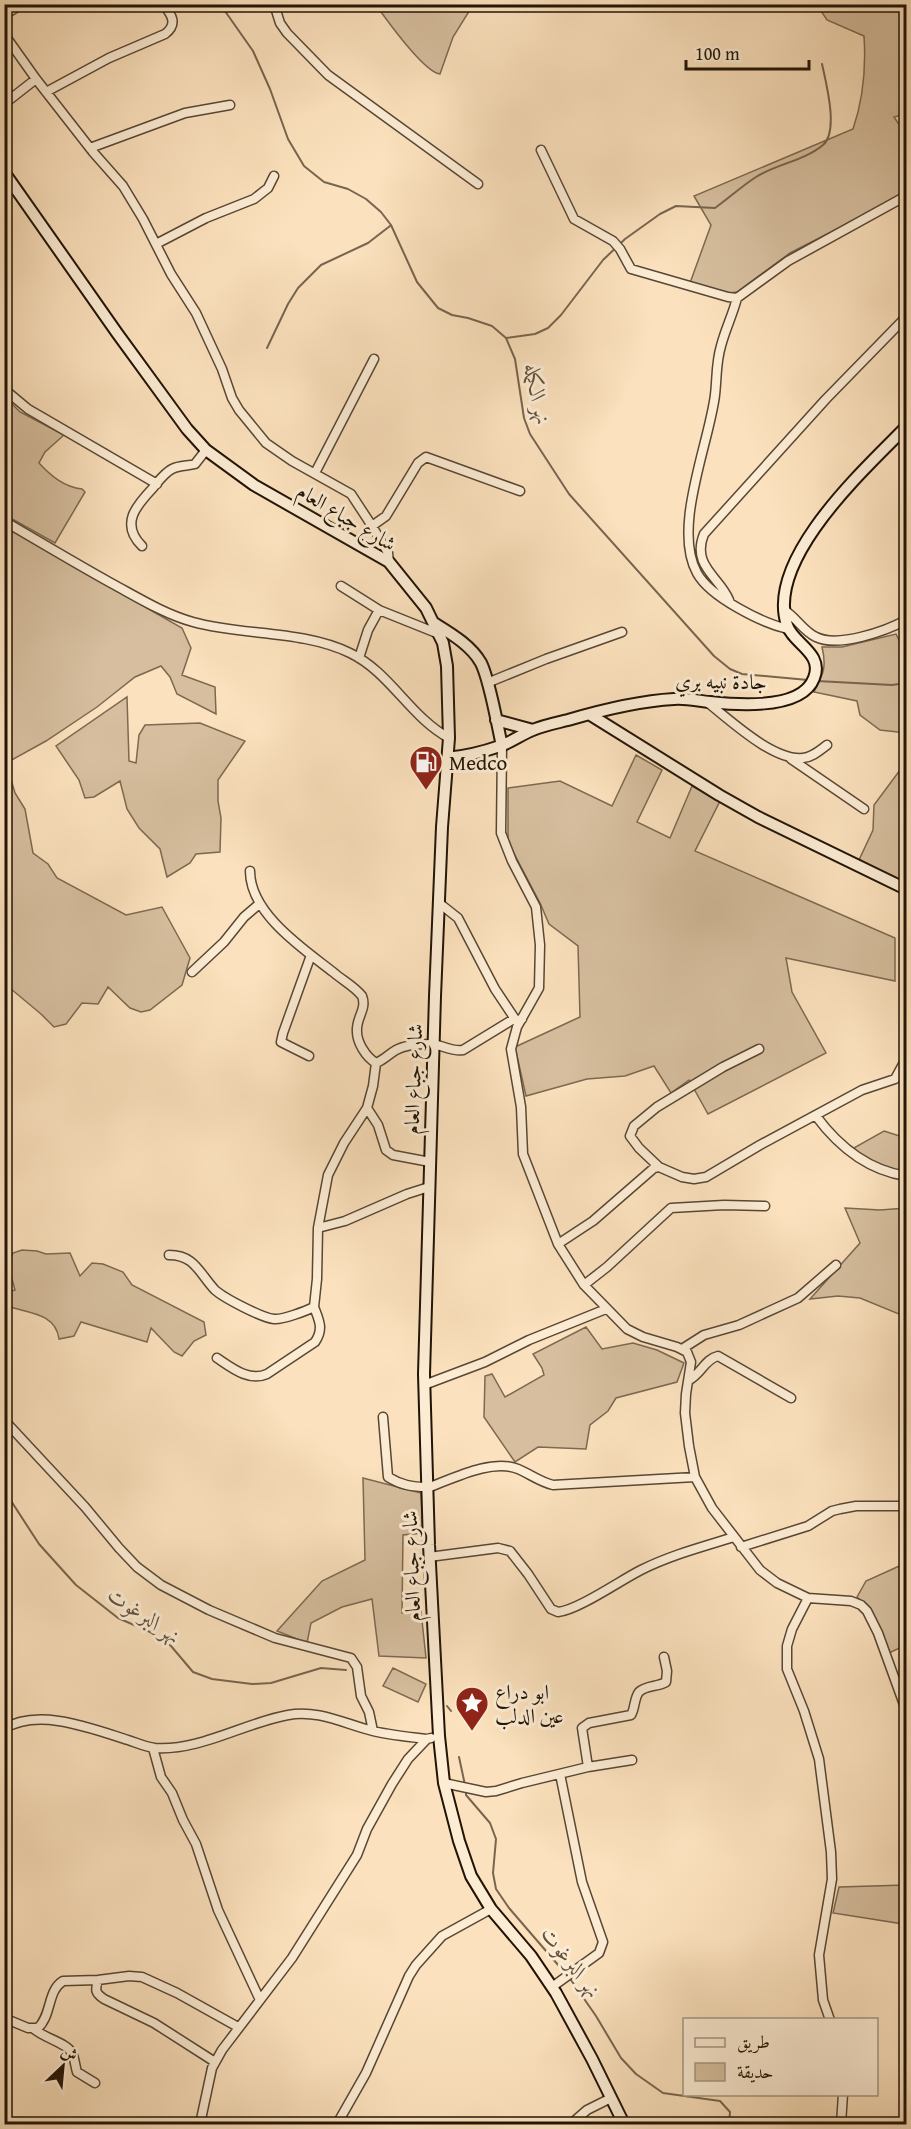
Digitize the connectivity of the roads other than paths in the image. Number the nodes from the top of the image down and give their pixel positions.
1 (22, 4) edge
2 (163, 4) edge
3 (274, 4) edge
4 (4, 15) edge
5 (4, 34) edge
6 (36, 79) junction
7 (46, 92) junction
8 (4, 104) edge
9 (230, 105) dead end
10 (90, 148) junction
11 (541, 150) dead end
12 (4, 172) edge
13 (274, 176) dead end
14 (478, 184) dead end
15 (906, 196) edge
16 (156, 244) junction
17 (737, 298) junction
18 (906, 317) edge
19 (374, 360) dead end
20 (4, 389) edge
21 (906, 427) edge
22 (206, 450) junction
23 (315, 473) junction
24 (157, 484) junction
25 (520, 491) dead end
26 (4, 521) edge
27 (372, 526) junction
28 (142, 546) dead end
29 (389, 562) junction
30 (341, 586) dead end
31 (729, 600) junction
32 (380, 610) junction
33 (784, 610) junction
34 (906, 620) edge
35 (434, 622) junction
36 (788, 629) junction
37 (622, 632) dead end
38 (439, 634) junction
39 (359, 658) junction
40 (487, 683) junction
41 (707, 702) junction
42 (589, 714) junction
43 (496, 720) junction
44 (533, 729) junction
45 (449, 738) junction
46 (827, 745) dead end
47 (502, 746) junction
48 (788, 757) junction
49 (447, 758) junction
50 (864, 809) dead end
51 (250, 871) dead end
52 (906, 889) edge
53 (439, 903) junction
54 (258, 905) junction
55 (311, 955) junction
56 (192, 972) dead end
57 (519, 1019) junction
58 (433, 1044) junction
59 (759, 1049) dead end
60 (309, 1056) dead end
61 (906, 1059) edge
62 (376, 1063) junction
63 (895, 1079) junction
64 (906, 1082) edge
65 (367, 1108) junction
66 (816, 1116) junction
67 (430, 1162) junction
68 (659, 1167) junction
69 (906, 1176) edge
70 (429, 1187) junction
71 (765, 1206) dead end
72 (318, 1228) junction
73 (558, 1244) junction
74 (169, 1255) dead end
75 (836, 1265) dead end
76 (584, 1285) junction
77 (314, 1307) junction
78 (606, 1309) junction
79 (682, 1349) junction
80 (217, 1358) dead end
81 (689, 1380) junction
82 (424, 1385) junction
83 (791, 1398) dead end
84 (383, 1417) dead end
85 (4, 1420) edge
86 (695, 1477) junction
87 (427, 1488) junction
88 (906, 1506) edge
89 (734, 1538) junction
90 (741, 1547) junction
91 (429, 1557) junction
92 (808, 1598) junction
93 (664, 1658) dead end
94 (906, 1710) edge
95 (4, 1729) edge
96 (373, 1731) junction
97 (439, 1736) junction
98 (427, 1740) junction
99 (153, 1748) junction
100 (632, 1760) dead end
101 (588, 1767) junction
102 (560, 1774) junction
103 (449, 1784) junction
104 (491, 1909) junction
105 (98, 1980) junction
106 (552, 1987) junction
107 (260, 2000) junction
108 (4, 2018) edge
109 (830, 2018) edge
110 (238, 2027) junction
111 (34, 2029) junction
112 (215, 2062) junction
113 (94, 2083) dead end
114 (843, 2096) edge
115 (611, 2098) junction
116 (200, 2124) edge
117 (337, 2124) edge
118 (571, 2124) edge
119 (624, 2124) edge
120 (841, 2124) edge

1 - 4 street
2 - 7 street
3 - 14 street
5 - 6 street
6 - 7 street
6 - 8 street
7 - 10 street
9 - 10 street
10 - 16 street
11 - 17 street
12 - 22 main road, شارع جباع العام
13 - 16 street
15 - 17 street
16 - 23 street
17 - 31 street
18 - 31 street
19 - 23 street
20 - 24 street
21 - 33 main road
22 - 24 street
22 - 29 main road, شارع جباع العام
23 - 27 street
24 - 28 street
25 - 27 street
26 - 39 street
27 - 29 street
29 - 35 main road, شارع جباع العام
30 - 32 street
31 - 36 street
32 - 38 street
32 - 39 street
33 - 34 street
33 - 36 main road
35 - 38 main road, شارع جباع العام
35 - 40 main road
36 - 41 main road, جادة نبيه بري
37 - 40 street
38 - 45 main road, شارع جباع العام
39 - 45 street
40 - 43 main road
41 - 42 main road, جادة نبيه بري
41 - 48 street
42 - 44 main road, جادة نبيه بري
42 - 52 main road
43 - 44 main road, جادة نبيه بري
43 - 47 main road
44 - 47 main road, جادة نبيه بري
45 - 49 main road, شارع جباع العام
46 - 48 street
47 - 49 main road, جادة نبيه بري
47 - 57 street
48 - 50 street
49 - 53 main road, شارع جباع العام
51 - 54 street
53 - 57 street
53 - 58 main road, شارع جباع العام
54 - 55 street
54 - 56 street
55 - 60 street
55 - 62 street
57 - 58 street
57 - 73 street
58 - 62 street
58 - 67 main road, شارع جباع العام
59 - 68 street
61 - 63 street
62 - 65 street
63 - 64 street
63 - 66 street
65 - 67 street
65 - 72 street
66 - 68 street
66 - 69 street
67 - 70 main road, شارع جباع العام
68 - 73 street
70 - 72 street
70 - 82 main road, شارع جباع العام
71 - 76 street
72 - 77 street
73 - 76 street
74 - 77 street
75 - 79 street
76 - 78 street
77 - 80 street
78 - 79 street
78 - 82 street
79 - 81 street
81 - 83 street
81 - 86 street
82 - 87 main road, شارع جباع العام
84 - 87 street
85 - 96 street
86 - 87 street
86 - 89 street
87 - 91 main road, شارع جباع العام
88 - 90 street
89 - 90 street
89 - 91 street
90 - 92 street
91 - 97 main road, شارع جباع العام
92 - 94 street
92 - 109 street
93 - 101 street
95 - 99 street
96 - 98 street
96 - 99 street
97 - 98 street
97 - 103 main road, شارع جباع العام
98 - 107 street
99 - 107 street
100 - 101 street
101 - 102 street
102 - 103 street
102 - 106 street
103 - 104 main road, شارع جباع العام
104 - 106 main road, شارع جباع العام
104 - 117 street
105 - 110 street
105 - 111 street
105 - 112 street
106 - 115 main road, شارع جباع العام
107 - 110 street
108 - 111 street
110 - 112 street
111 - 113 street
112 - 116 street
114 - 120 street
115 - 118 street
115 - 119 main road, شارع جباع العام

